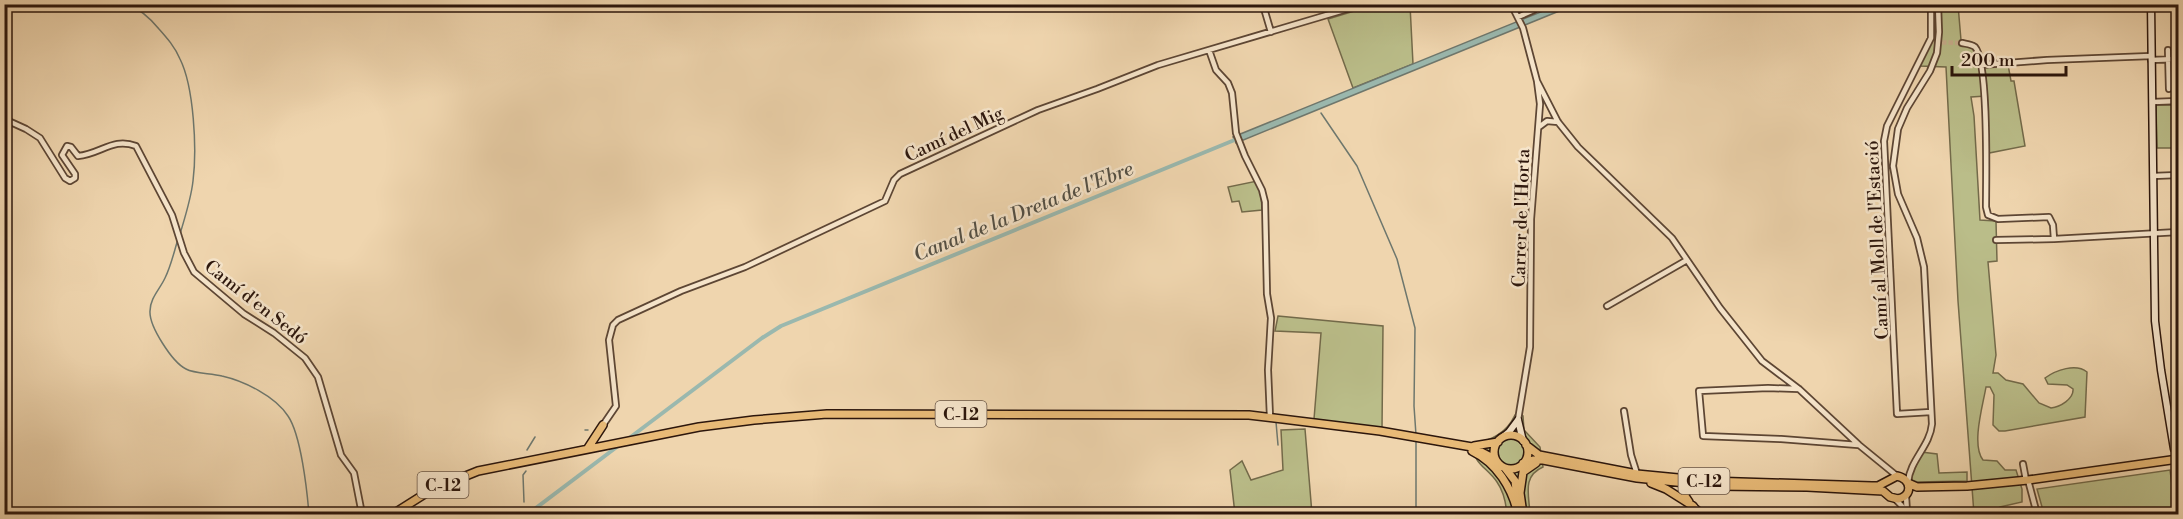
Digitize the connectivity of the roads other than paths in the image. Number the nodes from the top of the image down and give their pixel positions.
1 (1266, 4) edge
2 (1364, 4) edge
3 (1511, 4) edge
4 (1530, 4) edge
5 (1931, 4) edge
6 (1938, 4) edge
7 (2177, 4) edge
8 (2151, 5) edge
9 (1519, 18) junction
10 (1271, 32) junction
11 (1962, 43) tunnel mouth
12 (1209, 50) junction
13 (2168, 50) dead end
14 (2151, 58) junction
15 (2178, 59) edge
16 (2168, 60) junction
17 (1981, 65) junction
18 (1537, 81) junction
19 (2169, 89) dead end
20 (2178, 101) edge
21 (2152, 102) junction
22 (1552, 112) junction
23 (1540, 115) junction
24 (4, 119) edge
25 (1549, 120) junction
26 (1558, 122) junction
27 (1539, 127) junction
28 (2178, 175) edge
29 (2153, 176) junction
30 (2178, 232) edge
31 (2155, 233) junction
32 (2054, 239) junction
33 (1996, 240) dead end
34 (1687, 260) junction
35 (1607, 306) dead end
36 (1799, 389) junction
37 (1624, 411) dead end
38 (1931, 412) junction
39 (1270, 417) junction
40 (1518, 420) junction
41 (603, 424) joint
42 (1501, 439) junction
43 (1441, 441) junction
44 (598, 442) junction
45 (1524, 443) junction
46 (1859, 445) junction
47 (1472, 447) junction
48 (2176, 451) edge
49 (1495, 459) junction
50 (2168, 461) junction
51 (2178, 461) edge
52 (1555, 462) junction
53 (1522, 464) junction
54 (2023, 464) dead end
55 (1884, 466) junction
56 (1505, 468) junction
57 (2178, 468) edge
58 (1909, 470) junction
59 (1637, 476) junction
60 (1898, 476) junction
61 (2027, 480) junction
62 (1888, 481) junction
63 (1908, 482) junction
64 (1715, 486) junction
65 (1917, 487) junction
66 (1520, 493) junction
67 (1907, 495) junction
68 (1891, 497) junction
69 (1693, 506) junction
70 (362, 514) edge
71 (393, 514) edge
72 (1520, 514) edge
73 (1702, 514) edge
74 (1907, 514) edge
75 (2037, 514) edge

1 - 10 street
2 - 10 street, Camí del Mig
3 - 9 street, Carrer de l'Horta
4 - 9 street
5 - 38 street, Camí al Moll de l'Estació
6 - 38 street
7 - 8 street
8 - 14 street
9 - 18 street, Carrer de l'Horta
10 - 12 street, Camí del Mig
11 - 17 street
12 - 39 street
12 - 41 street, Camí del Mig
13 - 16 street
14 - 16 street
14 - 17 street
14 - 21 street
15 - 16 street
16 - 19 street
17 - 32 street
18 - 22 street
18 - 23 street, Carrer de l'Horta
20 - 21 street
21 - 29 street
22 - 23 street
22 - 26 street
23 - 25 street
23 - 27 street, Carrer de l'Horta
24 - 70 street, Camí d'en Sedó
25 - 26 street
25 - 27 street
26 - 34 street
27 - 40 street, Carrer de l'Horta
28 - 29 street
29 - 31 street
30 - 31 street
31 - 32 street
31 - 48 street
32 - 33 street
34 - 35 street
34 - 36 street
36 - 46 street
36 - 46 street
37 - 59 street
38 - 58 street
39 - 43 main road, C-12
39 - 44 main road, C-12
40 - 42 street
40 - 45 street
41 - 44 main road
42 - 45 main road, C-12
42 - 47 main road, C-12
42 - 49 main road
43 - 47 main road, C-12
43 - 72 main road
44 - 71 main road, C-12
45 - 53 main road
45 - 59 main road, C-12
46 - 55 street
47 - 49 main road, C-12
48 - 50 street
49 - 56 main road, C-12
50 - 51 main road
50 - 61 main road
51 - 57 street
52 - 53 main road, C-12
52 - 59 main road, C-12
52 - 66 main road
53 - 56 main road, C-12
53 - 66 main road
54 - 61 street
55 - 60 street
55 - 62 street
56 - 72 main road
58 - 60 street
58 - 63 street
59 - 62 main road, C-12
59 - 64 main road, C-12
59 - 69 main road
60 - 62 main road, C-12
60 - 63 main road
61 - 65 main road
61 - 75 street
62 - 68 main road
63 - 65 main road
63 - 67 main road
64 - 68 main road, C-12
64 - 69 main road
65 - 67 main road, C-12
66 - 72 main road
67 - 68 main road, C-12
67 - 74 street
68 - 74 street
69 - 73 street

